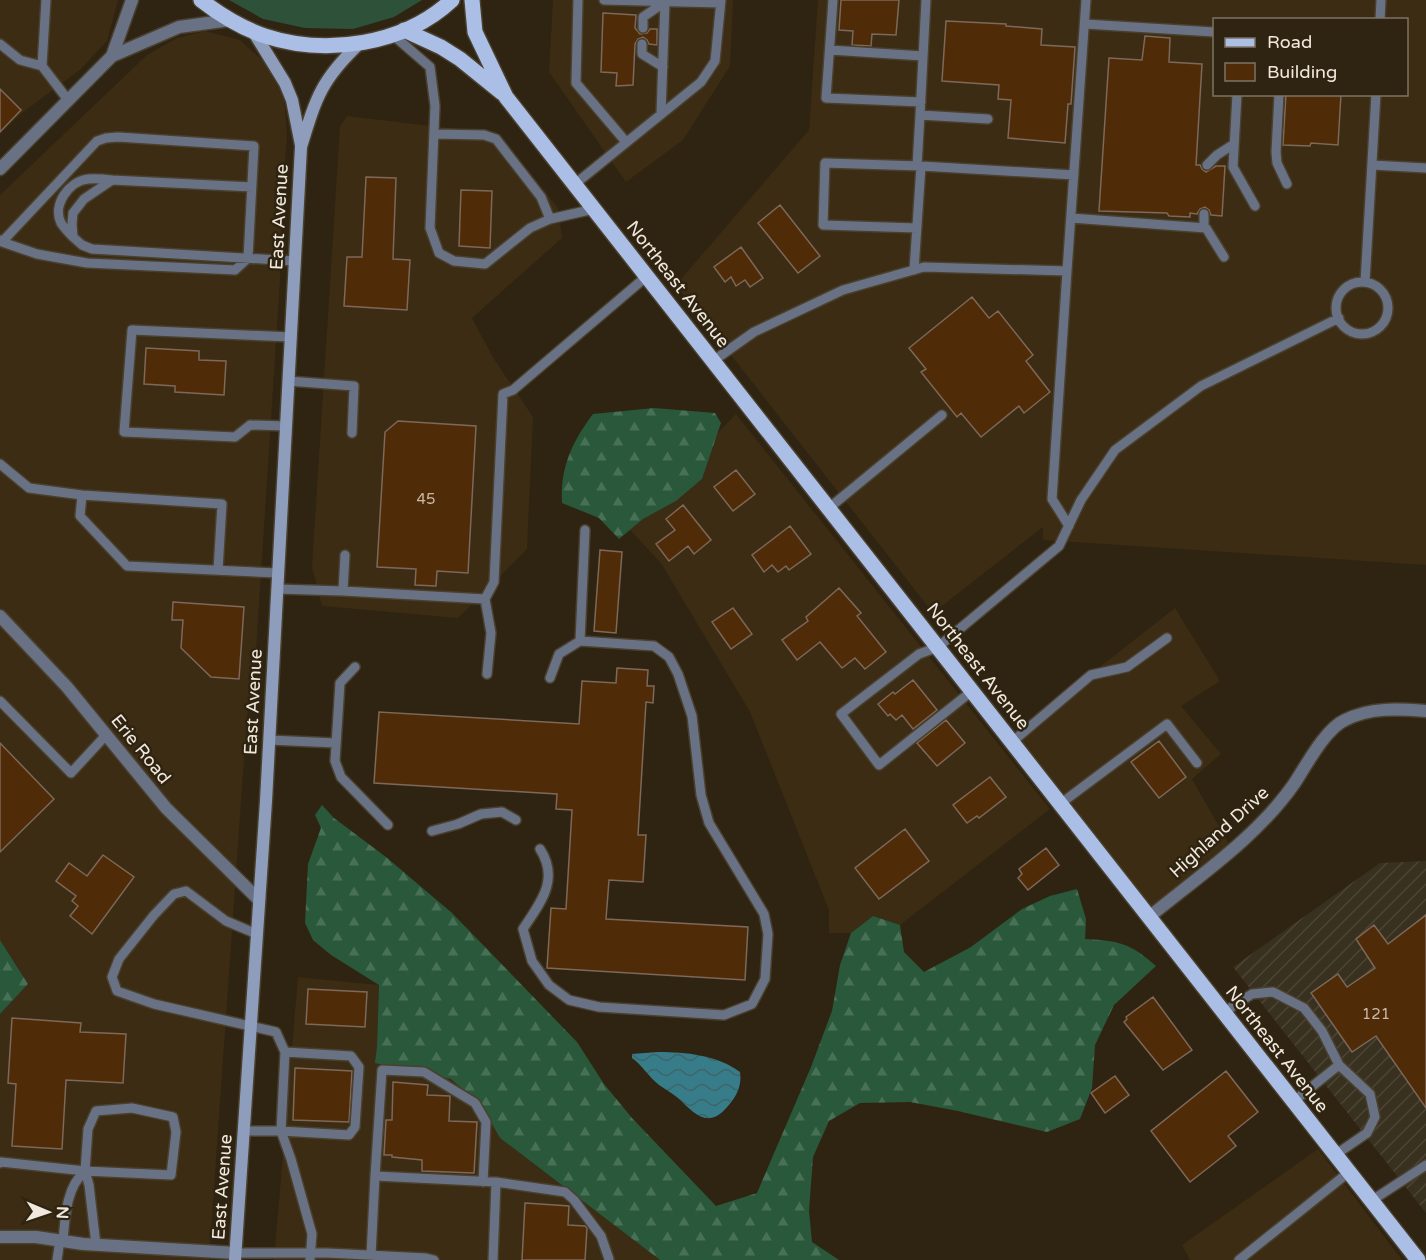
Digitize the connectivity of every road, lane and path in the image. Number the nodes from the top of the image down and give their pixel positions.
1 (46, 0) edge
2 (132, 0) edge
3 (201, 0) edge
4 (452, 0) edge
5 (472, 0) edge
6 (578, 0) edge
7 (604, 0) edge
8 (833, 0) edge
9 (926, 0) edge
10 (1086, 0) edge
11 (1381, 0) edge
12 (665, 2) junction
13 (721, 2) edge
14 (1380, 18) edge
15 (230, 20) junction
16 (1085, 24) junction
17 (643, 28) dead end
18 (253, 31) junction
19 (1213, 32) edge
20 (398, 33) junction
21 (0, 44) edge
22 (359, 44) junction
23 (642, 44) dead end
24 (830, 50) junction
25 (112, 56) junction
26 (923, 56) junction
27 (42, 66) junction
28 (663, 68) junction
29 (506, 96) junction
30 (1237, 96) edge
31 (1279, 96) edge
32 (1376, 96) edge
33 (68, 100) junction
34 (921, 102) junction
35 (661, 114) junction
36 (920, 115) junction
37 (988, 119) dead end
38 (434, 134) junction
39 (626, 142) junction
40 (1234, 144) junction
41 (301, 147) junction
42 (1208, 165) dead end
43 (1372, 165) junction
44 (919, 166) junction
45 (1426, 168) edge
46 (0, 169) edge
47 (1074, 175) junction
48 (112, 180) junction
49 (1287, 183) dead end
50 (574, 184) junction
51 (252, 187) junction
52 (1255, 206) dead end
53 (594, 209) junction
54 (1204, 214) dead end
55 (1071, 218) junction
56 (550, 219) junction
57 (917, 228) junction
58 (1204, 228) junction
59 (74, 237) junction
60 (1, 241) edge
61 (1224, 256) dead end
62 (248, 258) junction
63 (295, 261) junction
64 (914, 270) junction
65 (1067, 271) junction
66 (647, 276) junction
67 (1365, 282) junction
68 (1339, 318) junction
69 (291, 337) junction
70 (713, 361) junction
71 (288, 381) junction
72 (942, 415) dead end
73 (286, 426) junction
74 (352, 433) dead end
75 (0, 464) edge
76 (82, 495) junction
77 (829, 508) junction
78 (1069, 526) junction
79 (585, 530) dead end
80 (345, 555) dead end
81 (218, 570) junction
82 (278, 573) junction
83 (277, 589) junction
84 (343, 591) junction
85 (485, 599) junction
86 (2, 624) edge
87 (1167, 638) dead end
88 (580, 641) junction
89 (938, 647) junction
90 (355, 667) dead end
91 (487, 674) dead end
92 (550, 678) dead end
93 (972, 691) junction
94 (0, 701) edge
95 (1426, 711) edge
96 (106, 734) junction
97 (269, 740) junction
98 (1012, 742) junction
99 (336, 743) junction
100 (1197, 763) dead end
101 (1060, 804) junction
102 (516, 820) dead end
103 (388, 825) dead end
104 (432, 831) dead end
105 (540, 849) dead end
106 (259, 900) junction
107 (1149, 917) junction
108 (256, 934) junction
109 (1224, 1012) junction
110 (250, 1026) junction
111 (285, 1052) junction
112 (1340, 1065) junction
113 (1294, 1101) junction
114 (244, 1131) junction
115 (281, 1131) junction
116 (1335, 1155) junction
117 (0, 1163) edge
118 (1426, 1165) edge
119 (85, 1171) junction
120 (1349, 1172) junction
121 (375, 1176) junction
122 (483, 1182) junction
123 (496, 1182) junction
124 (1371, 1201) junction
125 (0, 1237) edge
126 (61, 1241) junction
127 (96, 1245) junction
128 (371, 1255) junction
129 (235, 1257) edge
130 (311, 1257) edge
131 (57, 1260) edge
132 (435, 1260) edge
133 (493, 1260) edge
134 (610, 1260) edge
135 (1239, 1260) edge
136 (1418, 1260) edge

1 - 27 lane
2 - 25 street
3 - 15 main road
4 - 20 main road
5 - 29 main road, Northeast Avenue
6 - 39 lane
7 - 12 lane
8 - 24 lane
9 - 26 lane
10 - 16 lane
11 - 14 lane
12 - 13 lane
12 - 17 lane
12 - 28 lane
13 - 35 lane
15 - 18 main road
15 - 25 street
16 - 19 lane
16 - 47 lane
18 - 22 main road
18 - 41 main road, East Avenue
20 - 22 main road
20 - 29 main road, Northeast Avenue
20 - 38 lane
21 - 27 lane
22 - 41 main road, East Avenue
23 - 28 lane
24 - 26 lane
24 - 34 lane
25 - 33 street
26 - 34 lane
27 - 33 lane
28 - 35 lane
29 - 50 main road, Northeast Avenue
30 - 40 lane
31 - 49 lane
32 - 43 lane
33 - 46 street
34 - 36 lane
35 - 39 lane
36 - 37 lane
36 - 44 lane
38 - 56 lane
38 - 56 lane
39 - 50 lane
40 - 42 lane
40 - 52 lane
41 - 63 main road, East Avenue
43 - 45 lane
43 - 67 lane
44 - 47 lane
44 - 57 lane
44 - 57 lane
47 - 55 lane
48 - 51 lane
48 - 59 lane
48 - 59 lane
50 - 53 main road, Northeast Avenue
51 - 60 lane
51 - 62 lane
53 - 56 lane
53 - 66 main road, Northeast Avenue
54 - 58 lane
55 - 58 lane
55 - 65 lane
57 - 64 lane
58 - 61 lane
59 - 62 lane
60 - 62 lane
62 - 63 lane
63 - 69 main road, East Avenue
64 - 65 lane
64 - 70 lane
65 - 78 lane
66 - 70 main road, Northeast Avenue
66 - 85 lane
67 - 68 lane
67 - 68 lane
68 - 78 lane
69 - 71 main road, East Avenue
69 - 73 lane
70 - 77 main road, Northeast Avenue
71 - 73 main road, East Avenue
71 - 74 lane
72 - 77 lane
73 - 82 main road, East Avenue
75 - 76 lane
76 - 81 lane
76 - 81 lane
77 - 89 main road, Northeast Avenue
78 - 89 lane
79 - 88 lane
80 - 84 lane
81 - 82 lane
82 - 83 main road, East Avenue
83 - 84 lane
83 - 97 main road, East Avenue
84 - 85 lane
85 - 91 lane
86 - 96 street, Erie Road
87 - 98 lane
88 - 92 lane
88 - 105 lane
89 - 93 main road, Northeast Avenue
89 - 93 lane
90 - 99 lane
93 - 98 main road, Northeast Avenue
94 - 96 lane
95 - 107 street, Highland Drive
96 - 106 street, Erie Road
97 - 99 lane
97 - 106 main road, East Avenue
98 - 101 main road, Northeast Avenue
99 - 103 lane
100 - 101 lane
101 - 107 main road, Northeast Avenue
102 - 104 lane
106 - 108 main road, East Avenue
107 - 109 main road, Northeast Avenue
108 - 110 main road, East Avenue
108 - 110 lane
109 - 112 lane
109 - 113 main road, Northeast Avenue
110 - 111 lane
110 - 114 main road, East Avenue
111 - 115 lane
111 - 115 lane
112 - 113 lane
112 - 116 lane
113 - 116 main road, Northeast Avenue
114 - 115 lane
114 - 129 main road, East Avenue
115 - 130 lane
116 - 120 main road, Northeast Avenue
117 - 119 lane
118 - 124 lane
119 - 119 lane
119 - 126 lane
119 - 127 lane
120 - 124 main road, Northeast Avenue
120 - 135 lane
121 - 122 lane
121 - 122 lane
121 - 128 lane
122 - 123 lane
123 - 133 lane
123 - 134 lane
124 - 136 main road, Northeast Avenue
125 - 126 street
126 - 127 street
126 - 131 lane
127 - 129 street
128 - 130 lane
128 - 132 lane
129 - 130 lane

